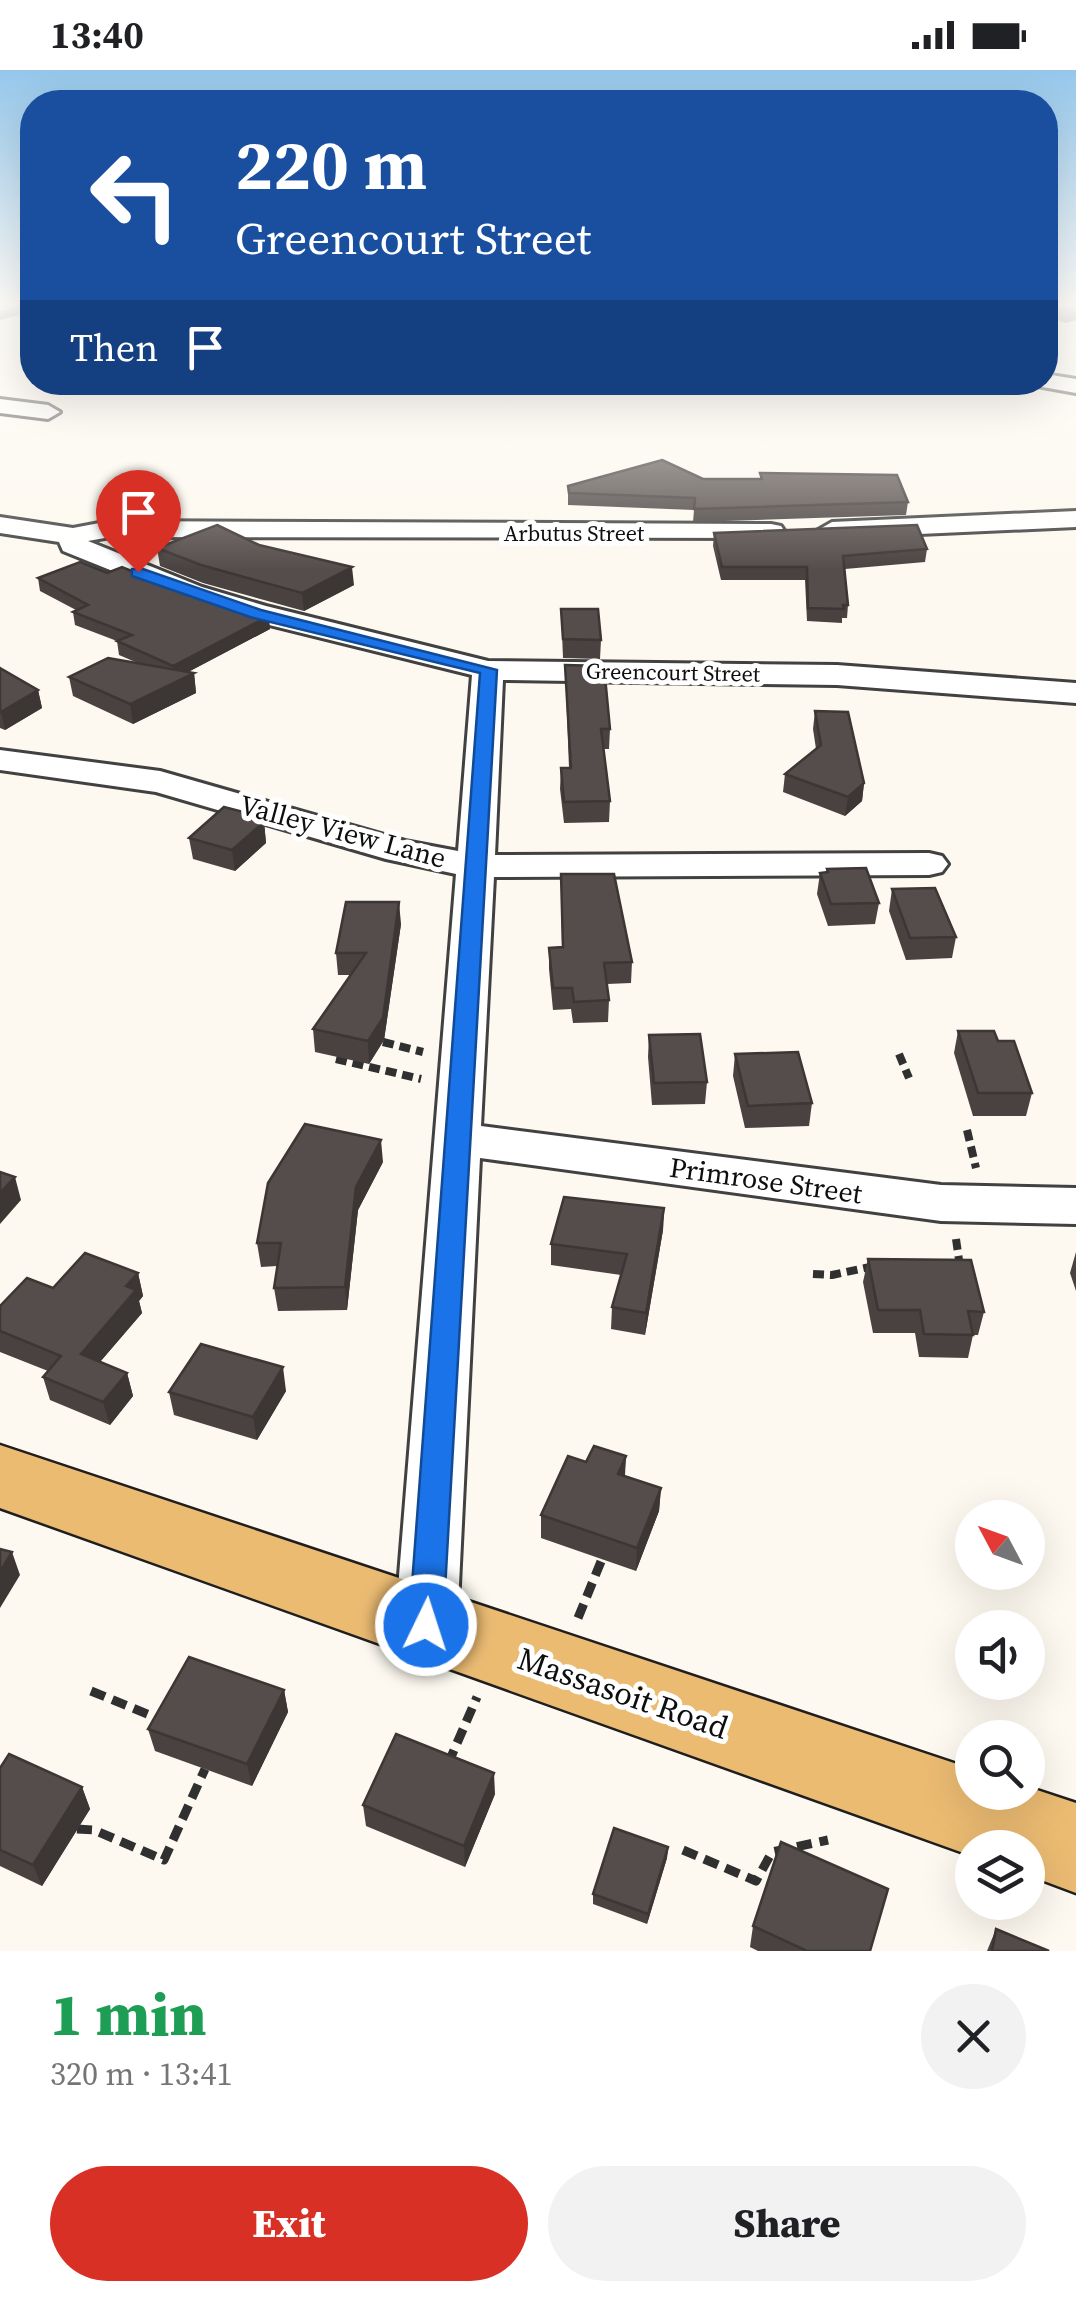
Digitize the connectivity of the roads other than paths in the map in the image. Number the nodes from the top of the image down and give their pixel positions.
1 (0, 406) edge
2 (48, 412) dead end
3 (1076, 519) edge
4 (0, 526) edge
5 (73, 536) junction
6 (488, 670) junction
7 (1076, 693) edge
8 (0, 760) edge
9 (929, 864) dead end
10 (474, 866) junction
11 (458, 1139) junction
12 (1076, 1206) edge
13 (0, 1476) edge
14 (462, 1638) junction
15 (1076, 1848) edge

1 - 2 street
3 - 5 street, Arbutus Street
4 - 5 street, Greencourt Street
5 - 6 street, Greencourt Street
6 - 7 street, Greencourt Street
6 - 10 street
8 - 10 street, Valley View Lane
9 - 10 street, Valley View Lane
10 - 11 street
11 - 12 street, Primrose Street
11 - 14 street
13 - 14 main road, Massasoit Road
14 - 15 main road, Massasoit Road

